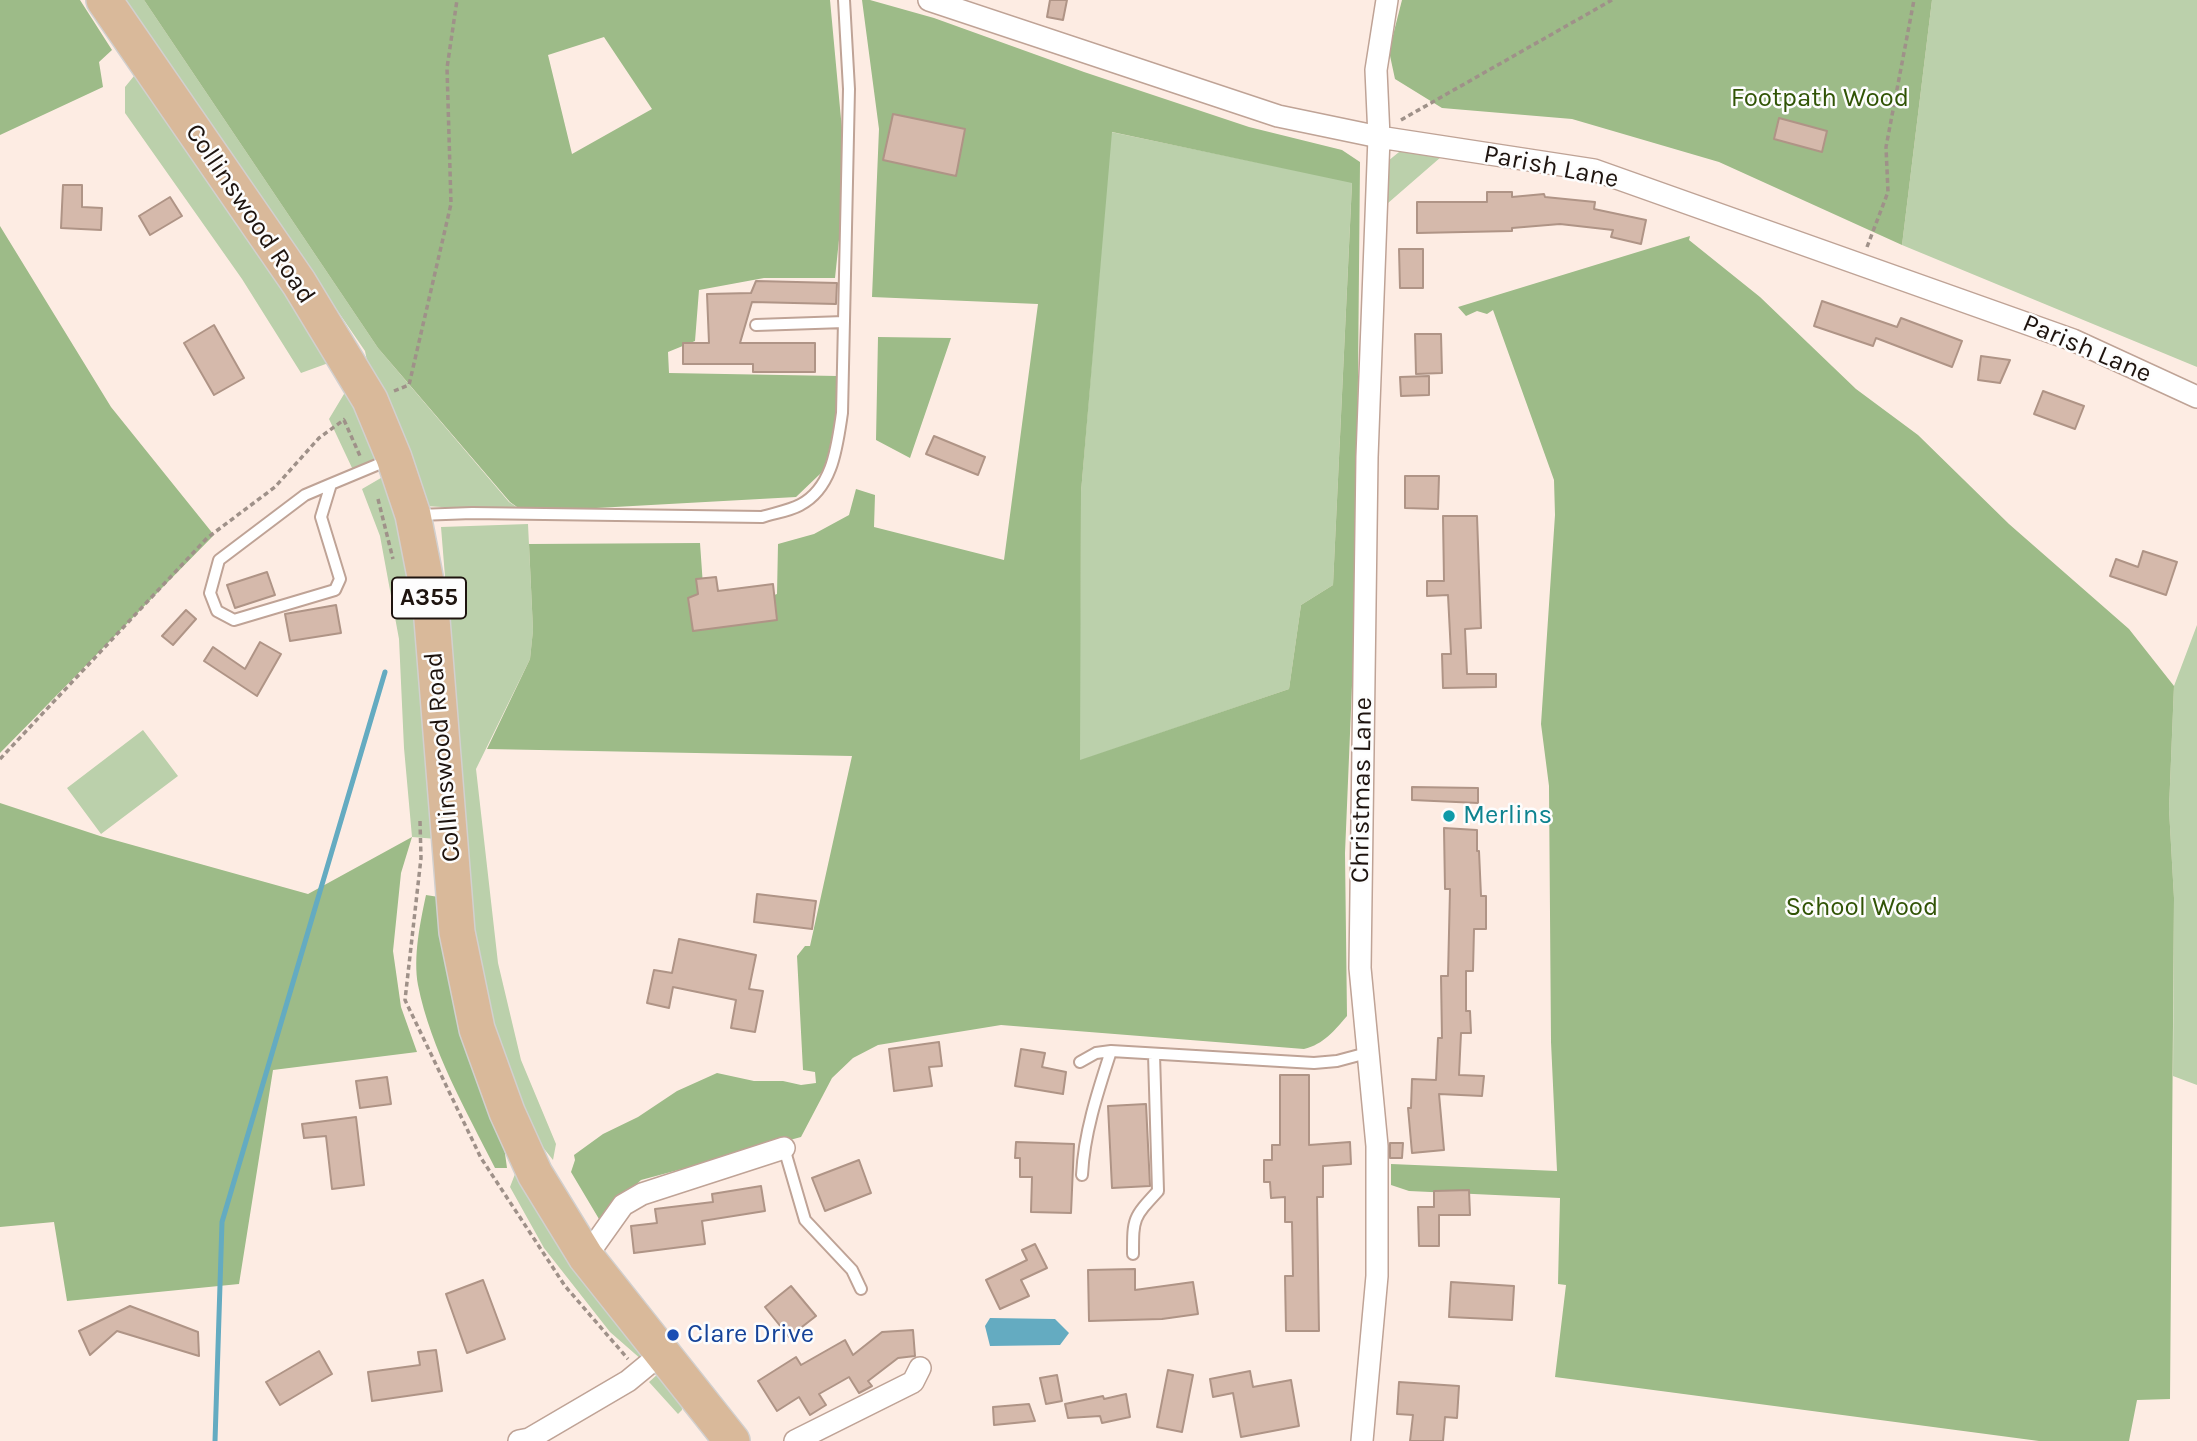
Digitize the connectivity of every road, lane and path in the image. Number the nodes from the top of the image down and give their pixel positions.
1 (104, 0) edge
2 (457, 0) edge
3 (844, 0) edge
4 (929, 0) edge
5 (1387, 0) edge
6 (1612, 0) edge
7 (1914, 0) edge
8 (1388, 139) junction
9 (1868, 241) dead end
10 (844, 322) junction
11 (756, 325) dead end
12 (2197, 397) edge
13 (370, 400) junction
14 (394, 458) junction
15 (331, 484) junction
16 (413, 515) junction
17 (0, 759) edge
18 (1111, 1051) junction
19 (1367, 1053) junction
20 (1154, 1054) junction
21 (1080, 1062) dead end
22 (784, 1148) joint
23 (1082, 1175) dead end
24 (1133, 1254) dead end
25 (586, 1257) junction
26 (861, 1289) dead end
27 (662, 1353) junction
28 (919, 1368) dead end
29 (519, 1441) edge
30 (732, 1441) edge
31 (795, 1441) edge
32 (1362, 1441) edge

1 - 13 main road, Collinswood Road / A355
2 - 13 path
3 - 10 lane
4 - 8 street, Parish Lane
5 - 8 street, Christmas Lane
6 - 8 path
7 - 9 path
8 - 12 street, Parish Lane
8 - 19 street, Christmas Lane
10 - 11 lane
10 - 16 lane
13 - 14 main road, Collinswood Road / A355
13 - 17 path
14 - 15 lane
14 - 16 main road, Collinswood Road / A355
15 - 15 lane
16 - 25 main road, Collinswood Road / A355
18 - 20 lane
18 - 21 lane
18 - 23 lane
19 - 20 lane
19 - 32 street, Christmas Lane
20 - 24 lane
22 - 25 street
22 - 26 lane
25 - 27 main road, Collinswood Road / A355
27 - 29 street
27 - 30 main road, Collinswood Road / A355
28 - 31 street

